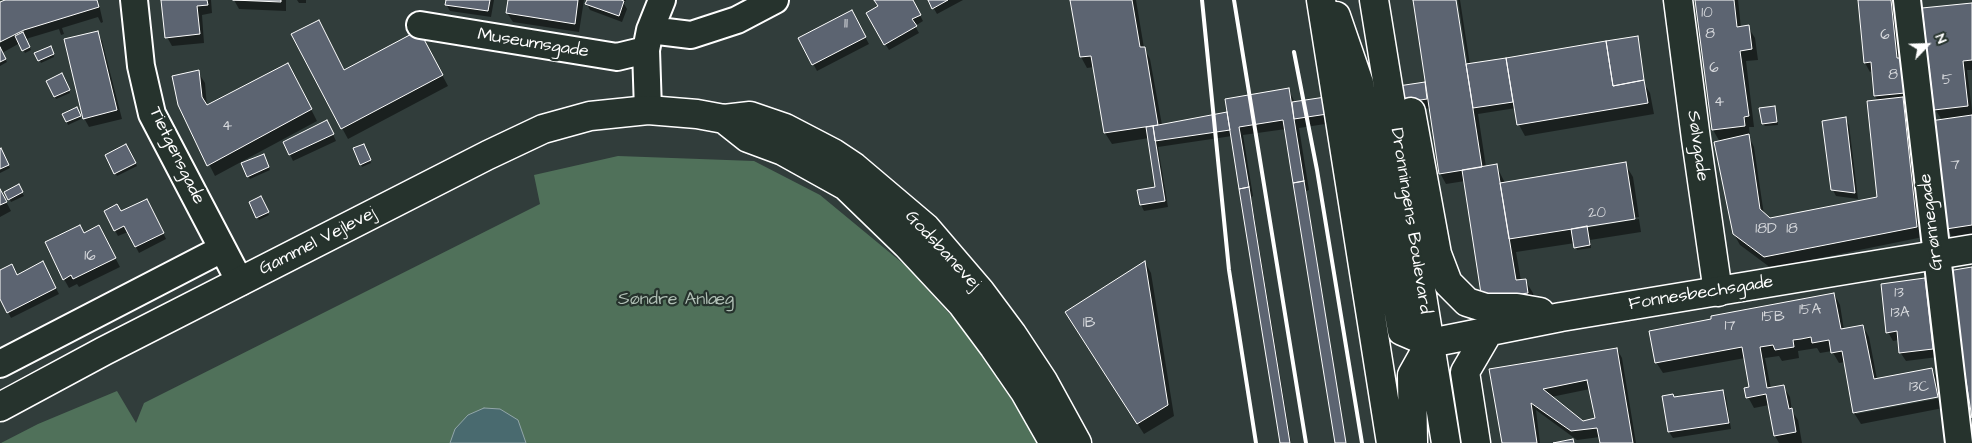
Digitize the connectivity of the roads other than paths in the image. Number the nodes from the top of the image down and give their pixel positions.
1 (134, 0) edge
2 (662, 0) edge
3 (775, 0) edge
4 (1321, 0) edge
5 (1331, 0) edge
6 (1374, 0) edge
7 (1678, 0) edge
8 (1907, 0) edge
9 (420, 26) dead end
10 (648, 40) junction
11 (1380, 40) junction
12 (648, 110) junction
13 (724, 118) junction
14 (222, 249) junction
15 (1972, 249) edge
16 (1936, 255) junction
17 (240, 282) junction
18 (1718, 292) junction
19 (1561, 316) junction
20 (1489, 331) junction
21 (1430, 343) junction
22 (0, 364) edge
23 (0, 407) edge
24 (1054, 443) edge
25 (1077, 443) edge
26 (1391, 443) edge
27 (1413, 443) edge
28 (1446, 443) edge
29 (1476, 443) edge
30 (1959, 443) edge

1 - 14 street, Tietgensgade
2 - 10 street
3 - 10 street
4 - 26 main road
5 - 21 main road
6 - 11 main road, Dronningens Boulevard
7 - 18 main road, Sølvgade
8 - 16 street, Grønnegade
9 - 10 street, Museumsgade
10 - 12 street
11 - 19 main road
11 - 21 main road, Dronningens Boulevard
12 - 13 main road, Godsbanevej
12 - 17 main road, Gammel Vejlevej
13 - 24 main road, Godsbanevej
13 - 25 main road, Godsbanevej
14 - 17 street, Tietgensgade
14 - 22 street
15 - 16 main road, Fonnesbechsgade
16 - 18 main road, Fonnesbechsgade
16 - 30 street, Grønnegade
17 - 23 main road, Gammel Vejlevej
18 - 19 main road, Fonnesbechsgade
19 - 20 main road, Fonnesbechsgade
20 - 21 main road, Fonnesbechsgade
20 - 29 main road
21 - 27 main road
21 - 28 main road, Dronningens Boulevard

